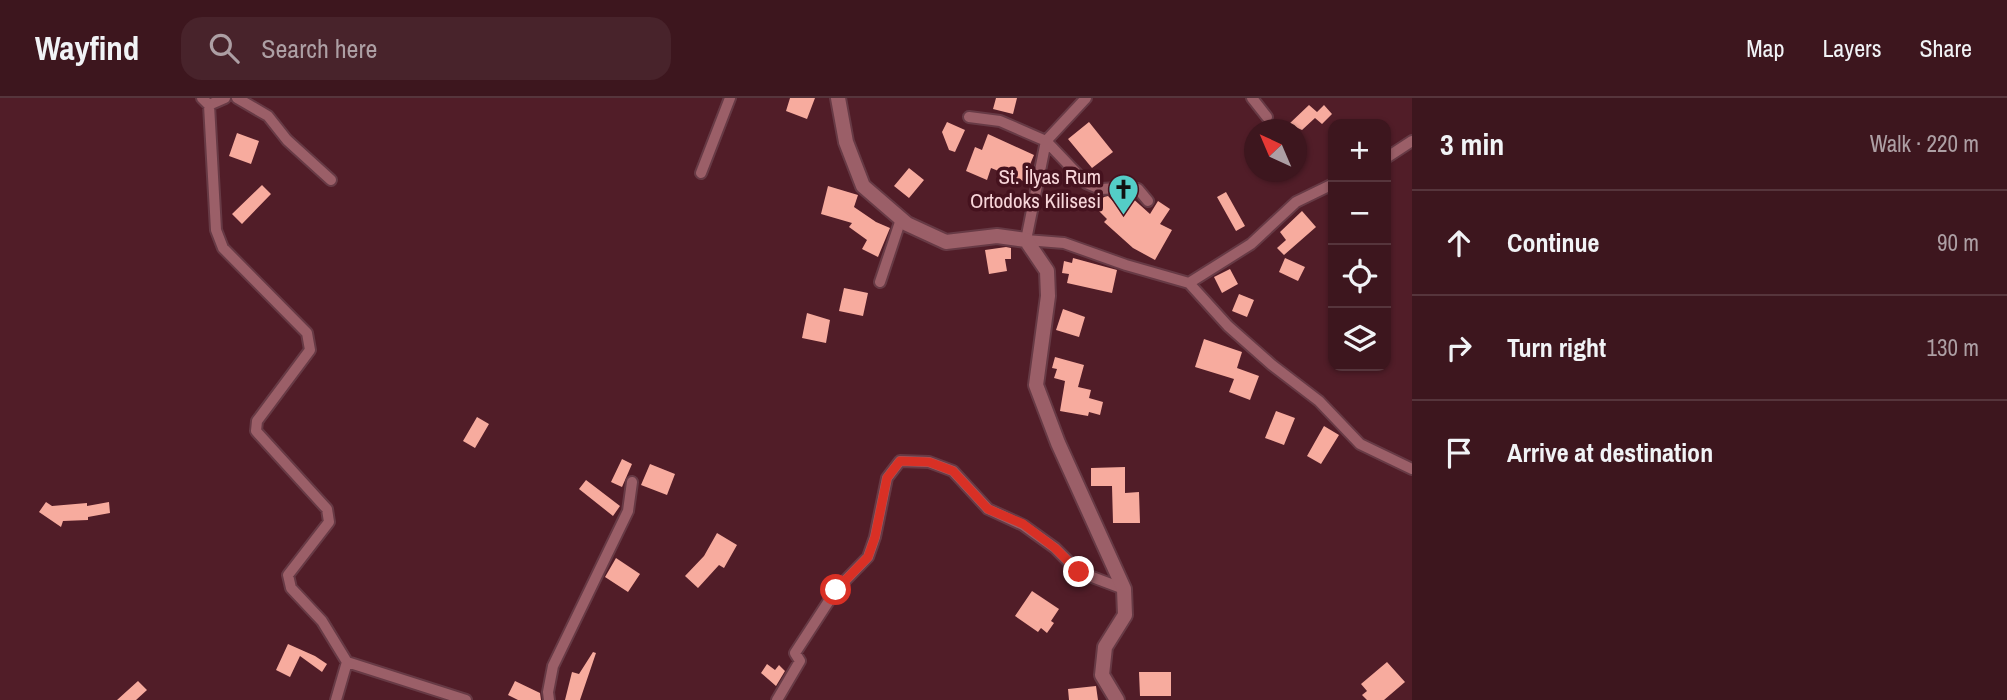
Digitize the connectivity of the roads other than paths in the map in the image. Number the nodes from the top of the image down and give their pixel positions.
1 (225, 98) edge
2 (237, 98) edge
3 (730, 98) edge
4 (838, 98) edge
5 (1086, 98) edge
6 (1251, 98) edge
7 (205, 101) edge
8 (969, 117) dead end
9 (1267, 117) dead end
10 (1046, 141) junction
11 (1412, 141) edge
12 (1391, 155) edge
13 (701, 173) dead end
14 (331, 180) dead end
15 (1328, 186) edge
16 (1149, 201) dead end
17 (901, 219) junction
18 (1026, 240) junction
19 (880, 282) dead end
20 (1189, 283) junction
21 (1412, 454) edge
22 (1410, 467) edge
23 (632, 482) dead end
24 (1124, 589) junction
25 (346, 662) junction
26 (336, 700) edge
27 (466, 700) edge
28 (549, 700) edge
29 (776, 700) edge
30 (1117, 700) edge

1 - 7 street
2 - 14 street
3 - 13 street
4 - 17 street
5 - 10 street
6 - 9 street
7 - 25 street
8 - 10 street
10 - 16 street
10 - 18 street
11 - 12 street
15 - 20 street
17 - 18 street
17 - 19 street
18 - 20 street
18 - 24 street
20 - 22 street
21 - 22 street
23 - 28 street
24 - 29 street
24 - 30 street
25 - 26 street
25 - 27 street

